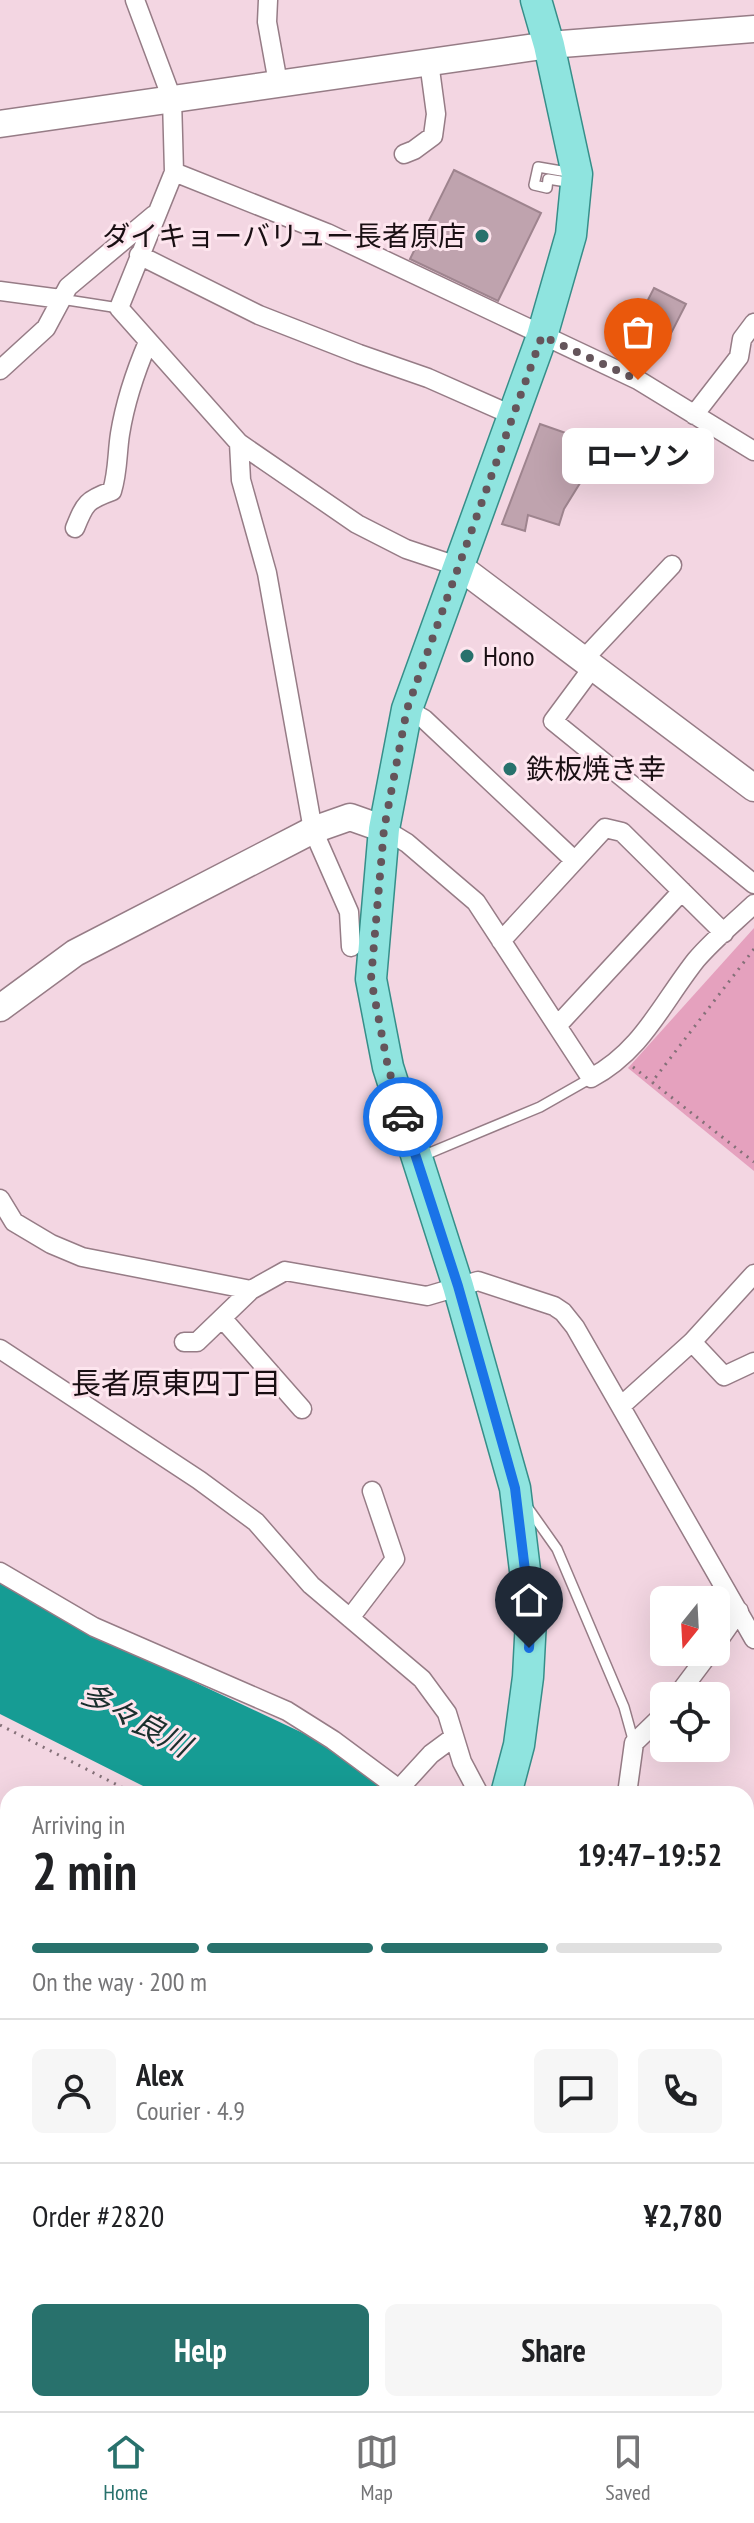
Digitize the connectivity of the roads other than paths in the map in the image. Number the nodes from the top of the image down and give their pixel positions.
1 (135, 0) edge
2 (268, 0) edge
3 (536, 0) edge
4 (754, 29) edge
5 (549, 45) junction
6 (429, 62) junction
7 (278, 83) junction
8 (172, 99) junction
9 (0, 124) edge
10 (404, 154) dead end
11 (174, 172) junction
12 (158, 211) junction
13 (139, 255) junction
14 (0, 291) edge
15 (61, 299) junction
16 (119, 308) junction
17 (754, 323) edge
18 (542, 336) junction
19 (148, 342) junction
20 (0, 370) edge
21 (694, 415) junction
22 (514, 416) junction
23 (239, 443) junction
24 (754, 451) edge
25 (75, 528) dead end
26 (672, 565) dead end
27 (460, 567) junction
28 (588, 663) junction
29 (407, 709) junction
30 (754, 788) edge
31 (384, 829) junction
32 (313, 830) junction
33 (574, 860) junction
34 (754, 884) edge
35 (682, 891) junction
36 (754, 904) edge
37 (724, 933) junction
38 (501, 941) junction
39 (351, 947) dead end
40 (0, 1008) edge
41 (557, 1026) junction
42 (591, 1078) junction
43 (416, 1159) junction
44 (0, 1199) edge
45 (754, 1274) edge
46 (458, 1286) junction
47 (251, 1290) junction
48 (222, 1318) junction
49 (184, 1342) dead end
50 (692, 1342) junction
51 (0, 1349) edge
52 (754, 1362) edge
53 (621, 1406) junction
54 (302, 1409) dead end
55 (515, 1488) junction
56 (372, 1491) dead end
57 (0, 1572) edge
58 (739, 1611) junction
59 (350, 1618) junction
60 (730, 1624) edge
61 (754, 1639) edge
62 (650, 1728) edge
63 (454, 1737) junction
64 (634, 1743) junction
65 (395, 1786) edge
66 (402, 1786) edge
67 (475, 1786) edge
68 (508, 1786) edge
69 (628, 1786) edge

1 - 8 street
2 - 7 street
3 - 5 main road
4 - 5 street
5 - 6 street
5 - 18 main road
6 - 7 street
6 - 10 street
7 - 8 street
8 - 9 street
8 - 11 street
11 - 12 street
11 - 18 street
12 - 13 street
12 - 15 street
13 - 16 street
13 - 22 street
14 - 15 street
15 - 16 lane
15 - 20 street
16 - 19 street
17 - 21 street
18 - 21 street
18 - 22 main road
19 - 23 street
19 - 25 street
21 - 24 street
22 - 27 main road
23 - 27 street
23 - 32 street
26 - 28 street
27 - 28 street
27 - 29 main road
28 - 30 street
28 - 34 street
29 - 31 main road
29 - 33 street
31 - 32 street
31 - 38 street
31 - 43 main road
32 - 39 street
32 - 40 street
33 - 35 street
33 - 38 street
35 - 37 street
35 - 41 street
36 - 37 street
37 - 42 street
38 - 41 street
41 - 42 street
42 - 43 lane
43 - 46 main road
44 - 47 street
45 - 50 street
46 - 47 street
46 - 53 street
46 - 55 main road
47 - 48 street
48 - 49 street
48 - 54 street
50 - 52 street
50 - 53 street
51 - 59 street
53 - 58 street
55 - 64 lane
55 - 68 main road
56 - 59 street
57 - 65 street
58 - 60 street
58 - 61 street
59 - 63 street
62 - 64 street
63 - 66 street
63 - 67 street
64 - 69 street

